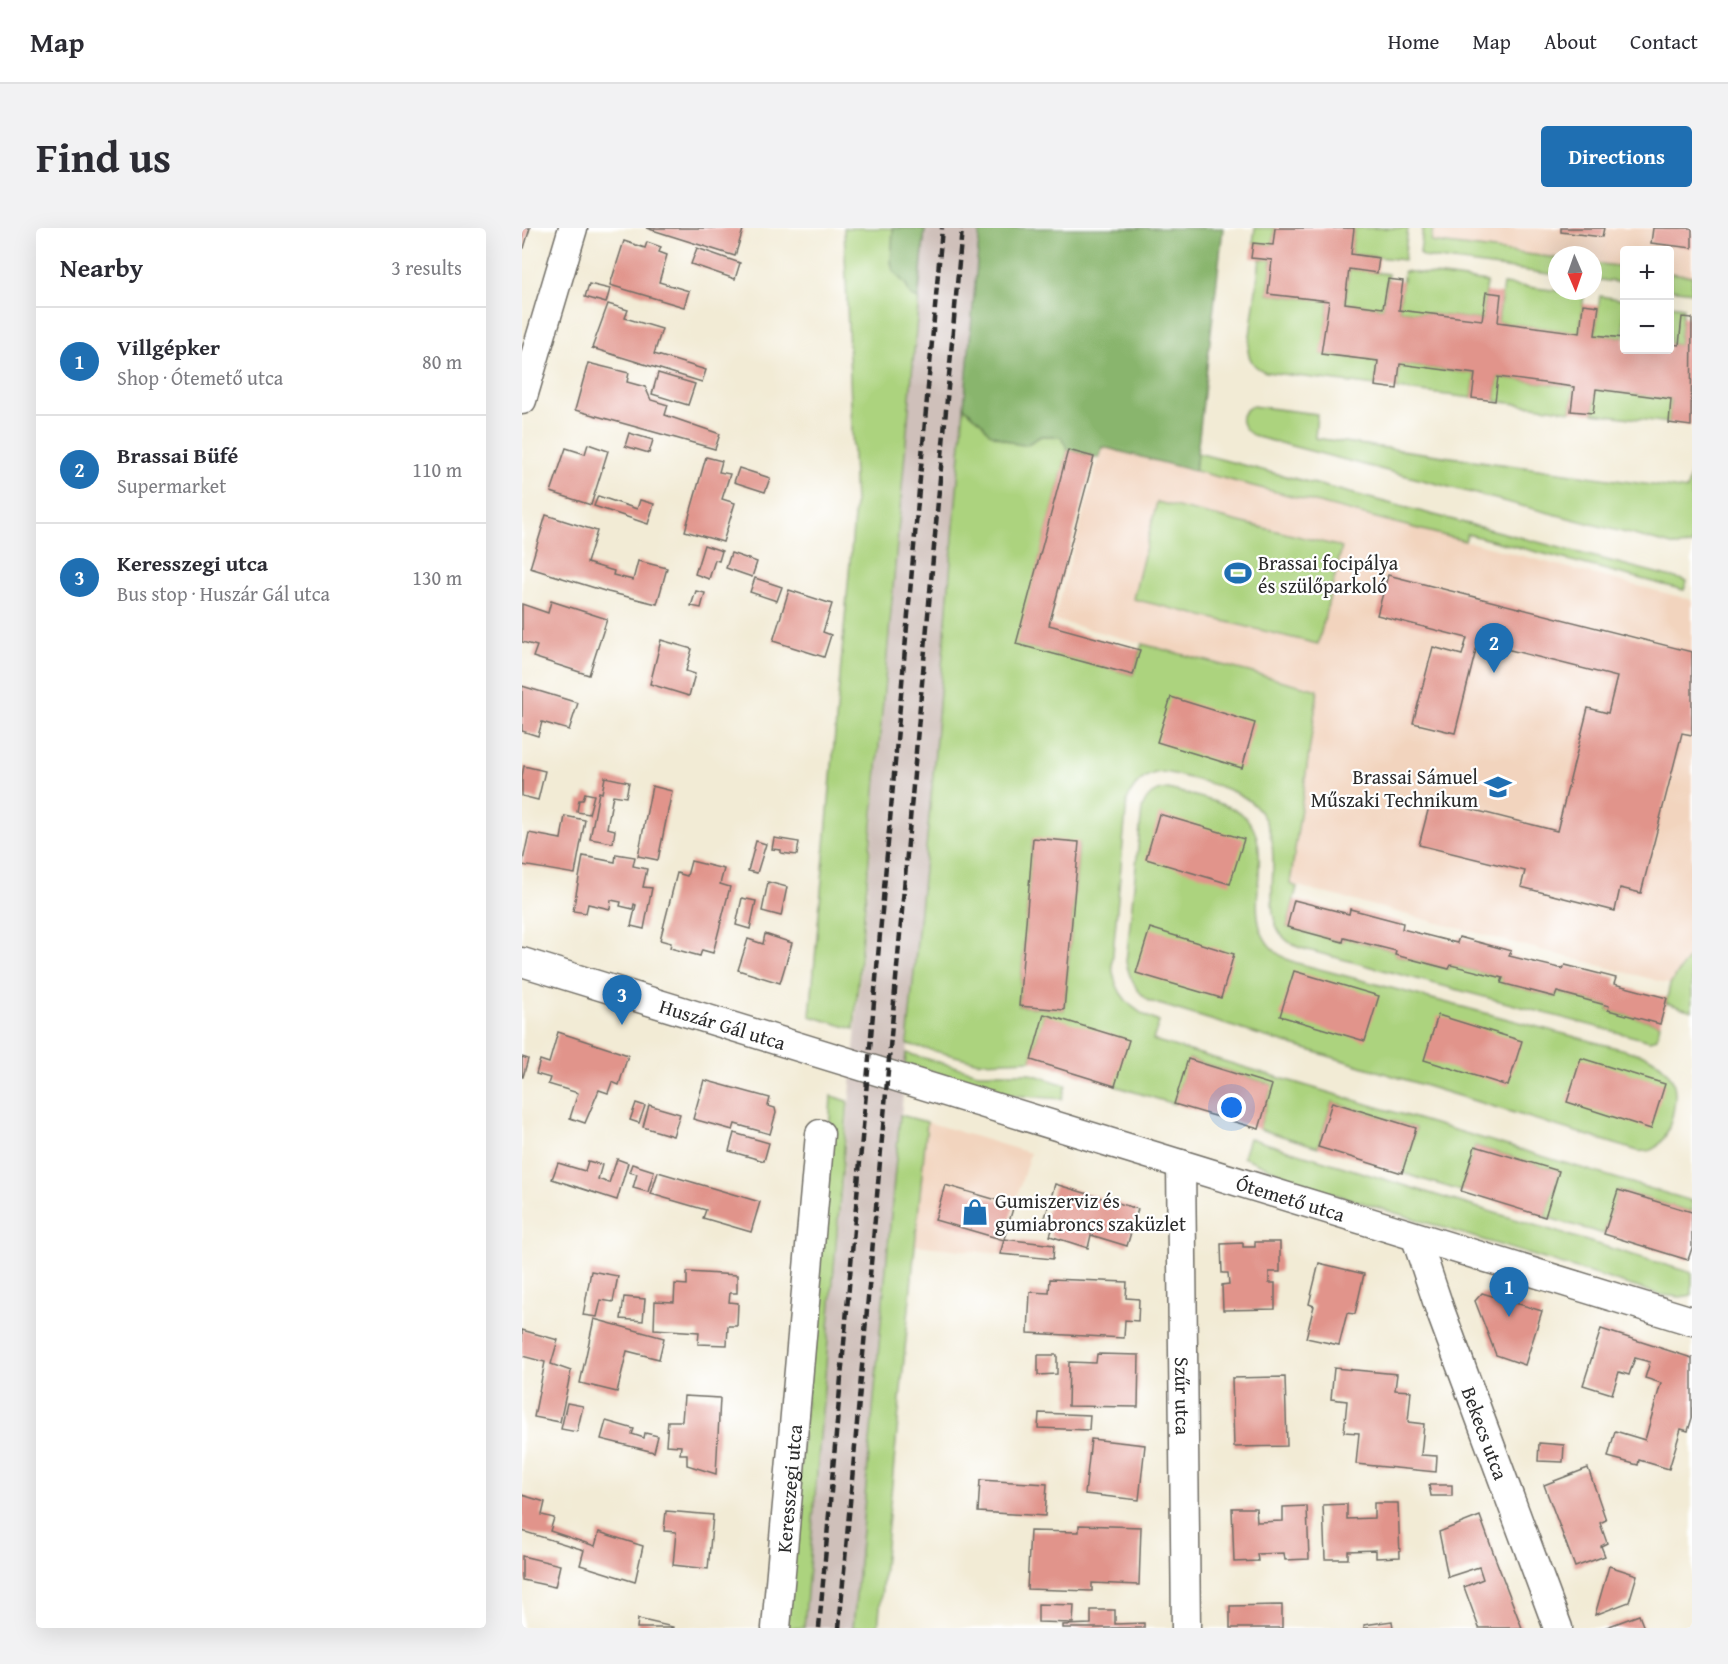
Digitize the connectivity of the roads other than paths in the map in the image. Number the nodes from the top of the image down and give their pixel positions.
1 (573, 228) edge
2 (522, 400) edge
3 (522, 962) edge
4 (888, 1075) joint
5 (820, 1134) dead end
6 (1181, 1164) junction
7 (1416, 1238) junction
8 (1692, 1321) edge
9 (776, 1628) edge
10 (1186, 1628) edge
11 (1558, 1628) edge

1 - 2 street
3 - 4 street, Huszár Gál utca
4 - 6 street, Ótemető utca
5 - 9 street, Keresszegi utca
6 - 7 street, Ótemető utca
6 - 10 street, Szűr utca
7 - 8 street, Ótemető utca
7 - 11 street, Bekecs utca

